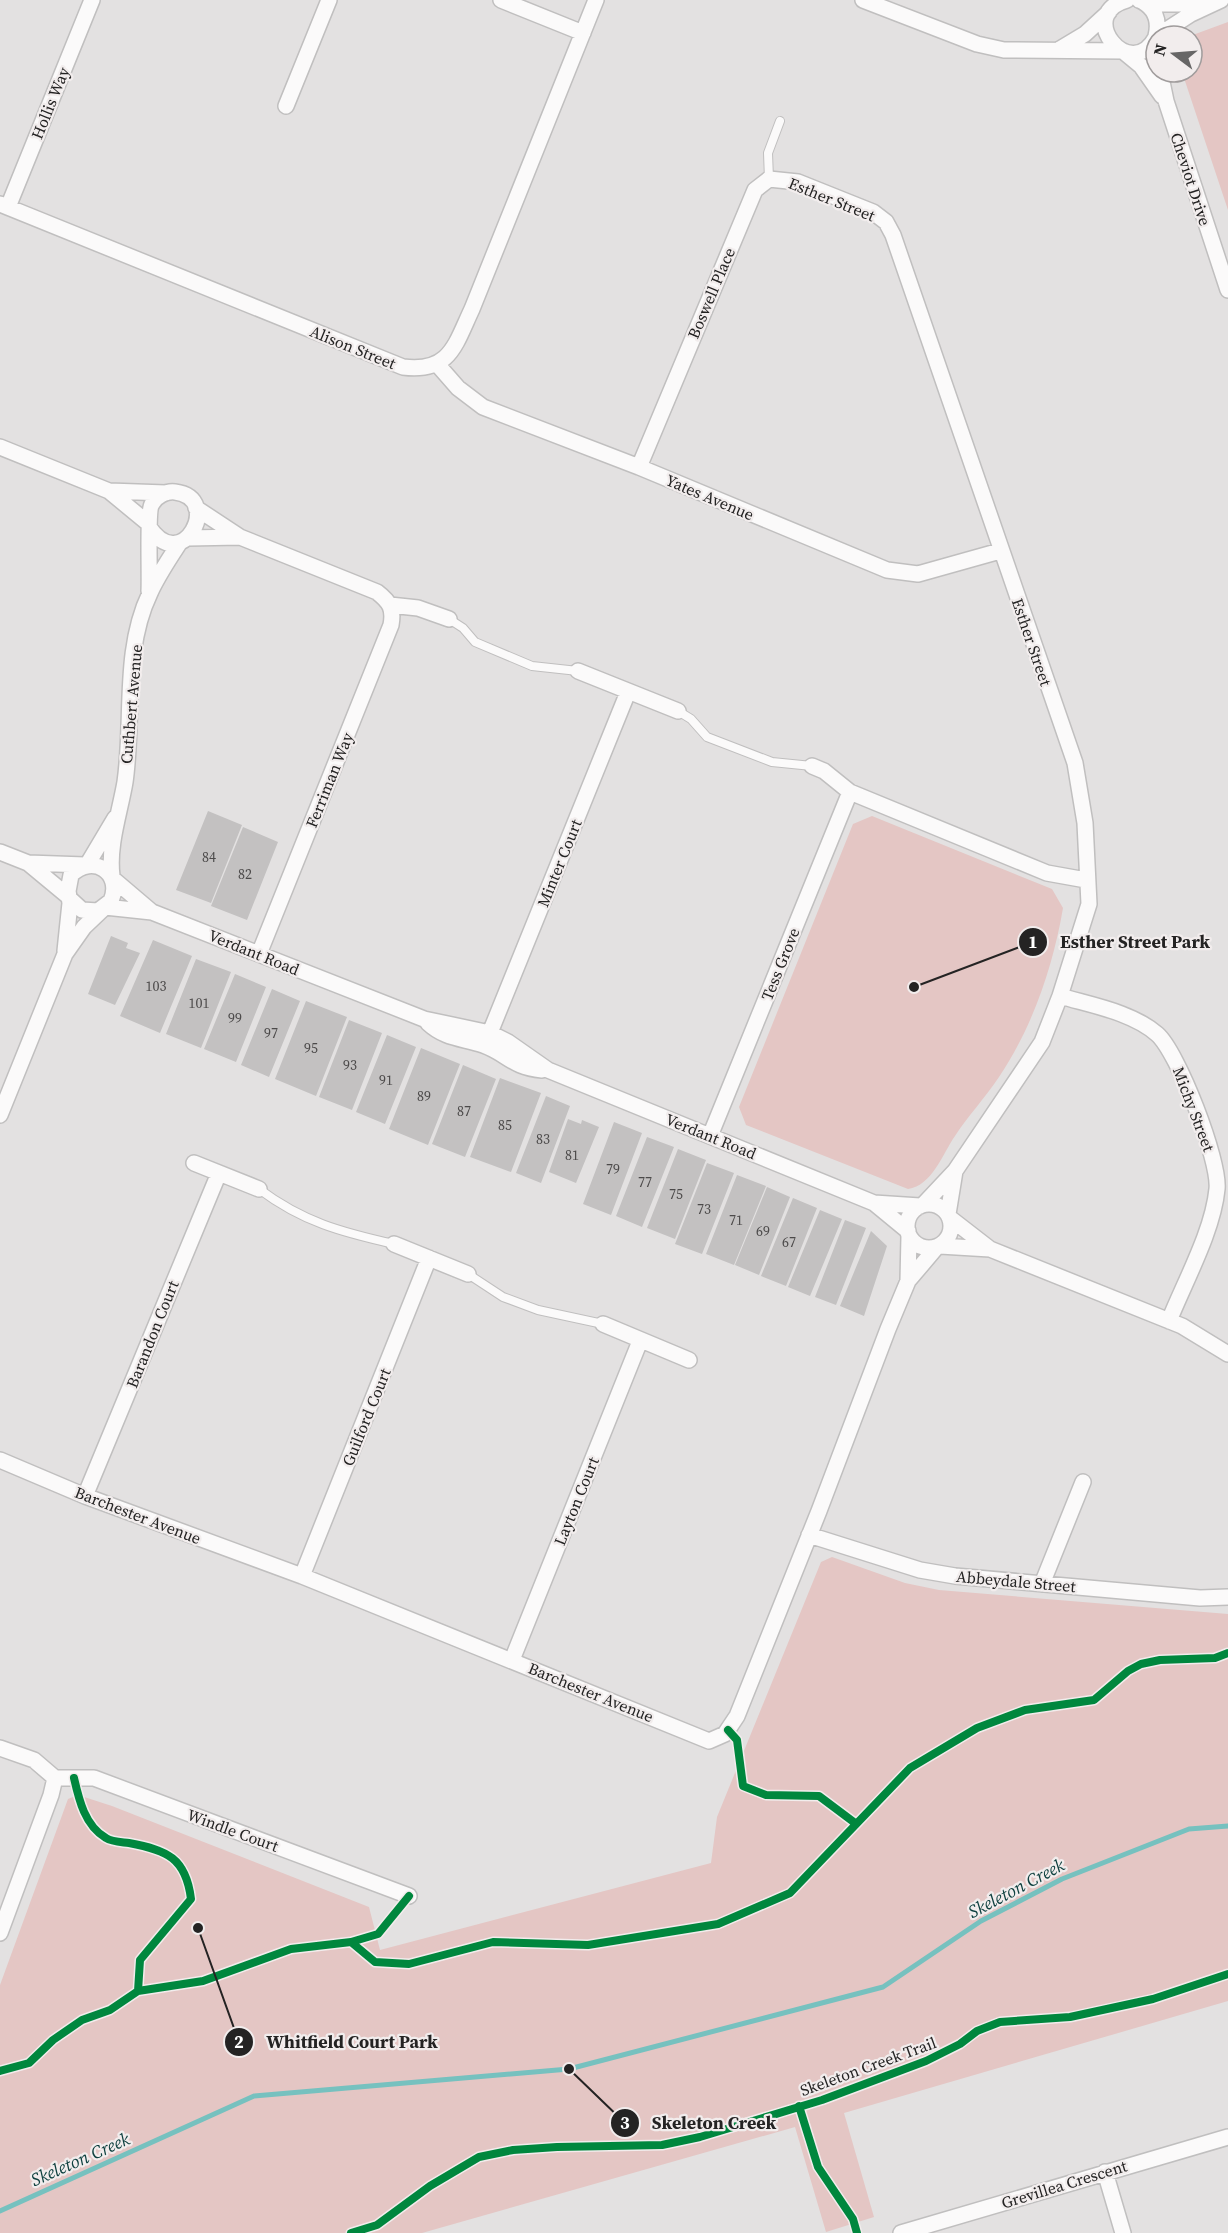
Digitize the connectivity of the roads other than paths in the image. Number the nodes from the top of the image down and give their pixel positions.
1 (92, 0) edge
2 (329, 0) edge
3 (501, 0) edge
4 (596, 0) edge
5 (863, 0) edge
6 (1127, 0) edge
7 (1137, 0) edge
8 (1217, 1) edge
9 (1109, 8) edge
10 (1158, 24) edge
11 (1178, 24) edge
12 (583, 33) junction
13 (1144, 50) edge
14 (1054, 52) junction
15 (1123, 52) junction
16 (1162, 84) edge
17 (1166, 101) junction
18 (286, 106) dead end
19 (780, 121) dead end
20 (769, 179) junction
21 (4, 206) edge
22 (1228, 290) edge
23 (437, 364) junction
24 (0, 447) edge
25 (639, 467) junction
26 (110, 491) junction
27 (166, 493) junction
28 (196, 508) junction
29 (149, 526) junction
30 (240, 537) junction
31 (184, 540) junction
32 (1000, 551) junction
33 (149, 594) junction
34 (390, 605) junction
35 (449, 619) joint
36 (578, 671) joint
37 (628, 692) junction
38 (678, 711) joint
39 (812, 766) joint
40 (850, 792) junction
41 (116, 816) junction
42 (0, 852) edge
43 (28, 863) junction
44 (87, 865) junction
45 (112, 877) junction
46 (1086, 880) junction
47 (70, 898) junction
48 (104, 908) junction
49 (152, 912) junction
50 (65, 954) junction
51 (259, 954) junction
52 (1060, 996) junction
53 (487, 1039) junction
54 (6, 1083) edge
55 (0, 1115) edge
56 (710, 1136) junction
57 (194, 1163) dead end
58 (955, 1171) junction
59 (219, 1173) junction
60 (258, 1189) joint
61 (874, 1203) junction
62 (922, 1205) junction
63 (949, 1216) junction
64 (908, 1233) junction
65 (394, 1244) joint
66 (938, 1247) junction
67 (990, 1249) junction
68 (429, 1258) junction
69 (468, 1274) joint
70 (908, 1281) junction
71 (1169, 1321) junction
72 (603, 1324) joint
73 (640, 1341) junction
74 (1228, 1354) edge
75 (689, 1360) dead end
76 (0, 1460) edge
77 (1083, 1482) dead end
78 (85, 1496) junction
79 (809, 1535) junction
80 (302, 1576) junction
81 (1042, 1584) junction
82 (1228, 1596) edge
83 (512, 1660) junction
84 (0, 1748) edge
85 (55, 1778) junction
86 (409, 1896) dead end
87 (0, 1933) edge
88 (1228, 2137) edge
89 (1105, 2172) junction
90 (901, 2233) edge
91 (1123, 2233) edge

1 - 21 street, Hollis Way
2 - 18 street
3 - 12 street
4 - 12 street
5 - 14 street
6 - 9 street
7 - 8 street
7 - 10 street
8 - 11 street
9 - 14 street
9 - 15 street, Cheviot Drive
12 - 23 street
13 - 15 street
14 - 15 street
15 - 17 street, Cheviot Drive
16 - 17 street, Cheviot Drive
17 - 22 street, Cheviot Drive
19 - 20 lane
20 - 25 street, Boswell Place
20 - 32 street, Esther Street
21 - 23 street, Alison Street
23 - 25 street, Yates Avenue
24 - 26 street
25 - 32 street, Yates Avenue
26 - 27 street
26 - 29 street
27 - 28 street
27 - 29 street
28 - 30 street
28 - 31 street
29 - 31 street
29 - 33 street, Cuthbert Avenue
30 - 31 street
30 - 34 street
31 - 33 street, Cuthbert Avenue
32 - 46 street, Esther Street
33 - 41 street, Cuthbert Avenue
34 - 35 street
34 - 51 street, Ferriman Way
35 - 36 lane
36 - 37 street
37 - 38 street
37 - 53 street, Minter Court
38 - 39 lane
39 - 40 street
40 - 46 street
40 - 56 street, Tess Grove
41 - 44 street, Cuthbert Avenue
41 - 45 street, Cuthbert Avenue
42 - 43 street
43 - 44 street
43 - 47 street
44 - 45 street
44 - 47 street
45 - 48 street
45 - 49 street, Verdant Road
46 - 52 street, Esther Street
47 - 48 street
47 - 50 street
48 - 49 street, Verdant Road
48 - 50 street
49 - 51 street, Verdant Road
50 - 54 street
51 - 53 street, Verdant Road
52 - 58 street, Esther Street
52 - 71 street, Michy Street
53 - 56 street, Verdant Road
54 - 55 street
56 - 61 street, Verdant Road
57 - 59 street
58 - 62 street, Esther Street
58 - 63 street, Esther Street
59 - 60 street
59 - 78 street, Barandon Court
60 - 65 lane
61 - 62 street, Verdant Road
61 - 64 street, Verdant Road
62 - 63 street
62 - 64 street
63 - 66 street
63 - 67 street
64 - 66 street
64 - 70 street, Barchester Avenue
65 - 68 street
66 - 67 street
66 - 70 street, Barchester Avenue
67 - 71 street
68 - 69 street
68 - 80 street, Guilford Court
69 - 72 lane
70 - 79 street, Barchester Avenue
71 - 74 street
72 - 73 street
73 - 75 street
73 - 83 street, Layton Court
76 - 78 street, Barchester Avenue
77 - 81 street
78 - 80 street, Barchester Avenue
79 - 81 street, Abbeydale Street
79 - 83 street, Barchester Avenue
80 - 83 street, Barchester Avenue
81 - 82 street, Abbeydale Street
84 - 85 street
85 - 86 street, Windle Court
85 - 87 street
88 - 89 street, Grevillea Crescent
89 - 90 street, Grevillea Crescent
89 - 91 street

